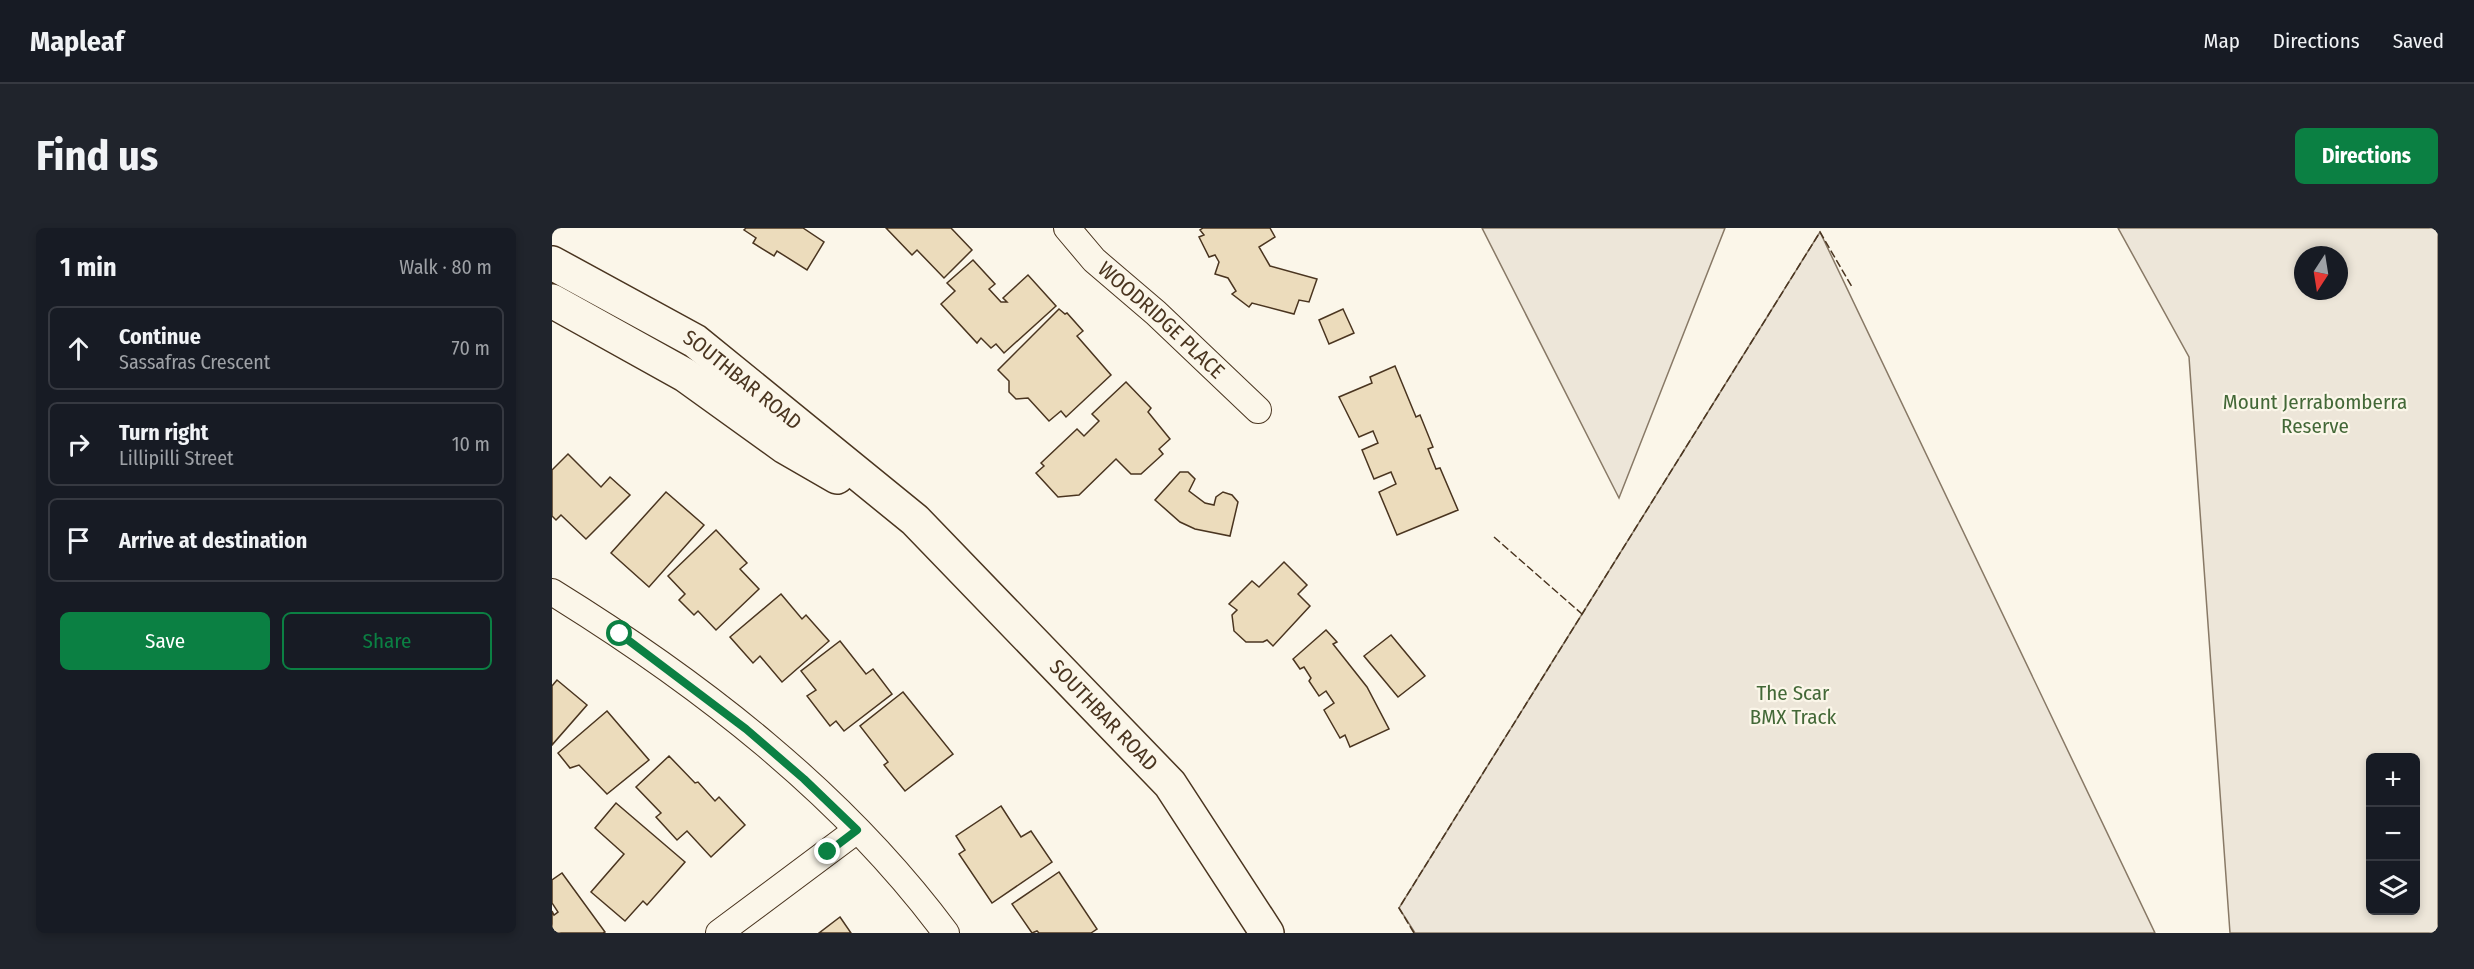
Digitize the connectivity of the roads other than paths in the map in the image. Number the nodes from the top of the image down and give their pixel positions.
1 (1067, 228) edge
2 (552, 263) edge
3 (552, 301) edge
4 (1258, 410) dead end
5 (915, 520) junction
6 (552, 592) edge
7 (857, 830) junction
8 (719, 933) edge
9 (946, 933) edge
10 (1267, 933) edge

1 - 4 street, WOODRIDGE PLACE
2 - 5 main road, SOUTHBAR ROAD
3 - 5 main road, SOUTHBAR ROAD
5 - 10 main road, SOUTHBAR ROAD
6 - 7 street
7 - 8 street
7 - 9 street

